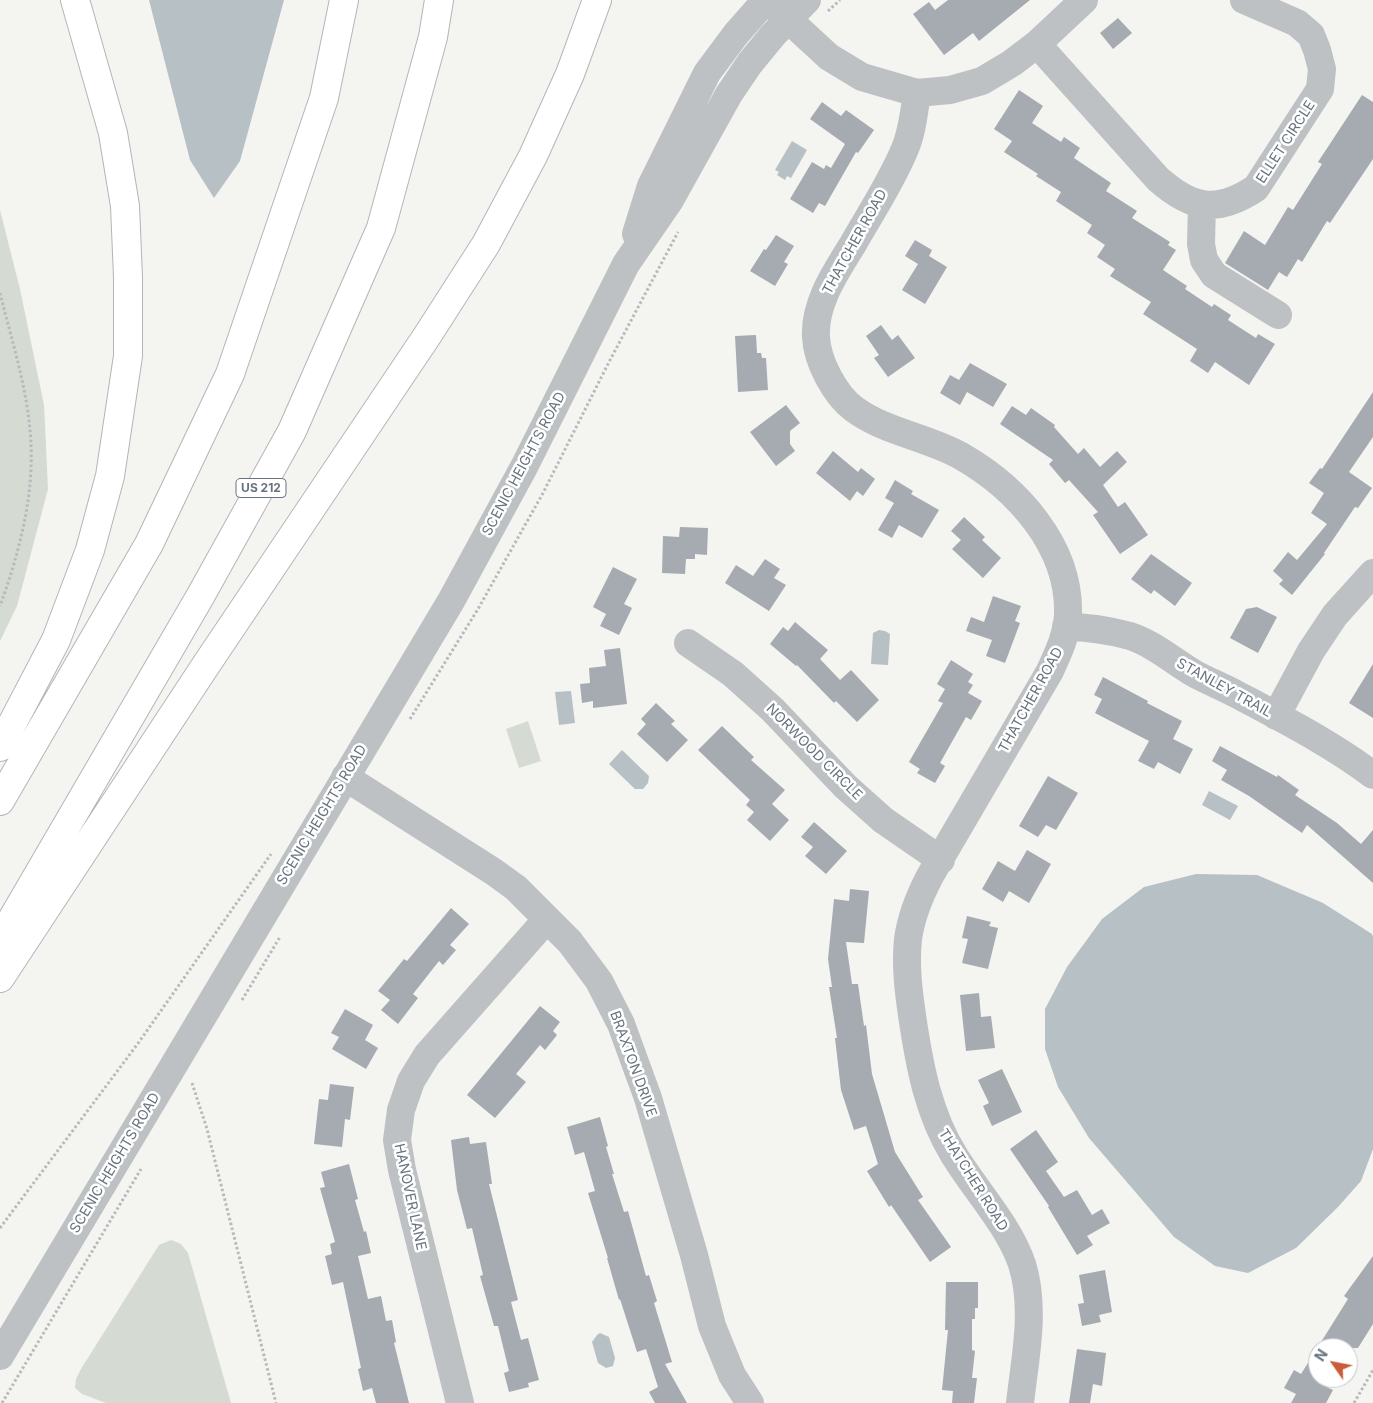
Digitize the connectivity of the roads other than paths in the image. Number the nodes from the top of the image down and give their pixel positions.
1 (75, 0) edge
2 (344, 0) edge
3 (439, 0) edge
4 (597, 0) edge
5 (767, 0) edge
6 (1084, 0) edge
7 (1244, 0) edge
8 (800, 17) edge
9 (1037, 44) junction
10 (917, 92) junction
11 (1202, 204) junction
12 (626, 264) junction
13 (1278, 315) dead end
14 (1373, 573) edge
15 (1066, 627) junction
16 (688, 643) dead end
17 (1276, 716) junction
18 (0, 747) edge
19 (1373, 775) edge
20 (345, 777) junction
21 (0, 801) edge
22 (941, 860) junction
23 (547, 919) junction
24 (0, 940) edge
25 (0, 978) edge
26 (0, 1356) edge
27 (460, 1403) edge
28 (750, 1403) edge
29 (1020, 1403) edge

1 - 18 highway
2 - 21 highway
3 - 24 highway, US 212
4 - 25 highway
5 - 8 street
5 - 12 street, SCENIC HEIGHTS ROAD
6 - 9 street
7 - 11 street, ELLET CIRCLE
8 - 10 street
8 - 12 street, SCENIC HEIGHTS ROAD
9 - 10 street
9 - 11 street, ELLET CIRCLE
10 - 15 street, THATCHER ROAD
11 - 13 street
12 - 20 street, SCENIC HEIGHTS ROAD
14 - 17 street
15 - 17 street, STANLEY TRAIL
15 - 22 street, THATCHER ROAD
16 - 22 street, NORWOOD CIRCLE
17 - 19 street, STANLEY TRAIL
20 - 23 street, BRAXTON DRIVE
20 - 26 street, SCENIC HEIGHTS ROAD
22 - 29 street, THATCHER ROAD
23 - 27 street, HANOVER LANE
23 - 28 street, BRAXTON DRIVE

